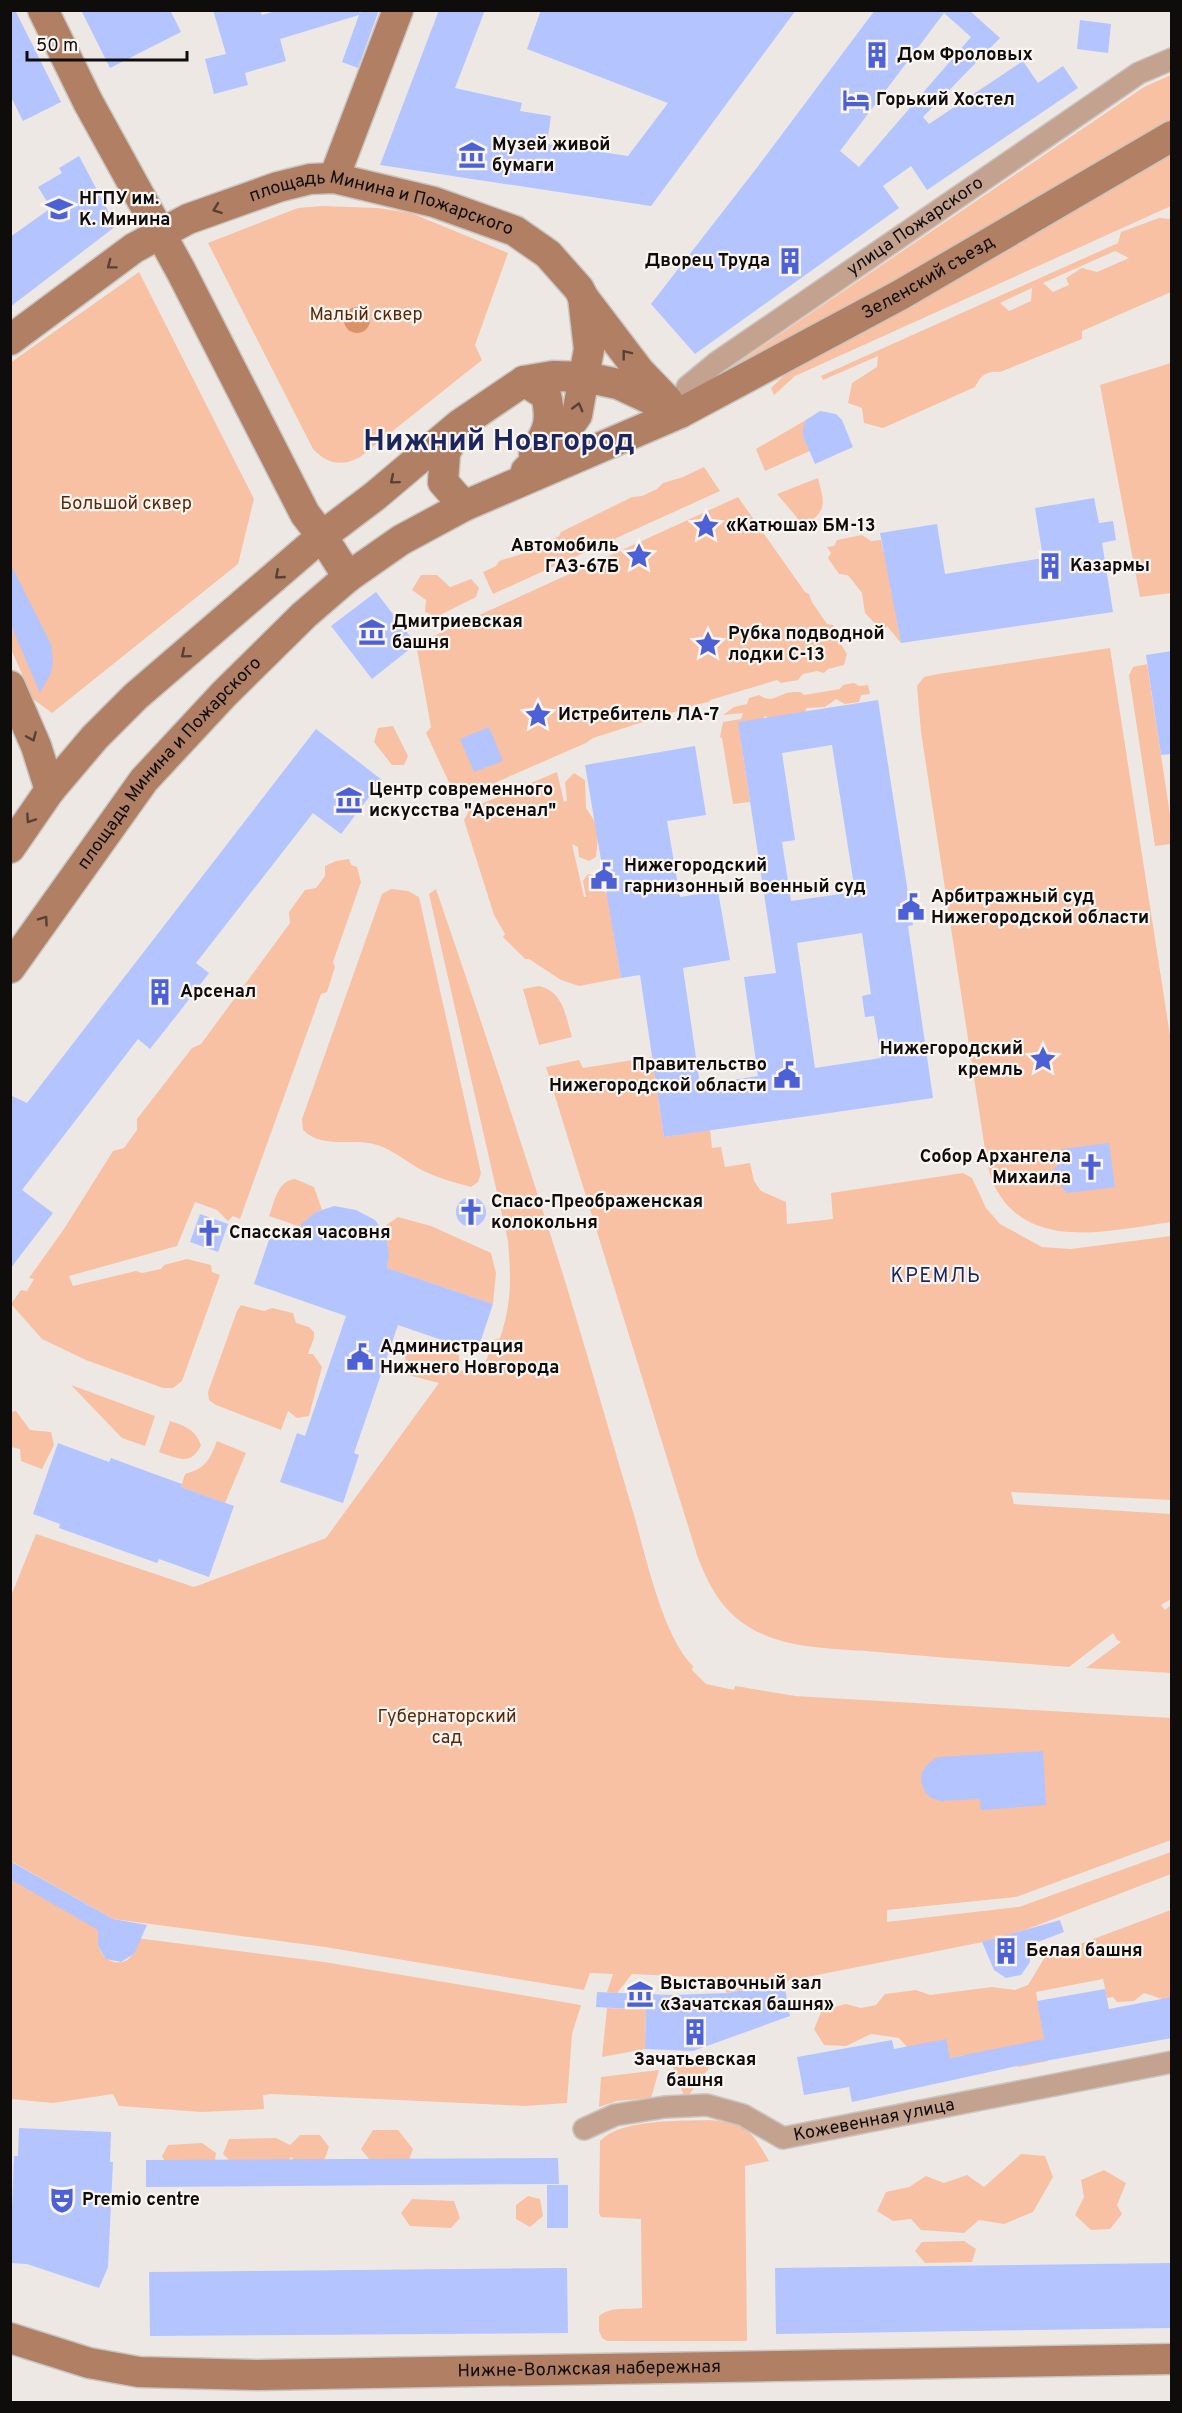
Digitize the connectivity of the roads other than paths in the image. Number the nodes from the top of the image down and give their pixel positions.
1 (43, 10) edge
2 (398, 10) edge
3 (1172, 59) edge
4 (1172, 135) edge
5 (334, 178) junction
6 (160, 234) junction
7 (583, 297) junction
8 (10, 340) edge
9 (585, 377) junction
10 (524, 381) junction
11 (680, 413) junction
12 (459, 425) junction
13 (514, 483) junction
14 (464, 506) junction
15 (322, 536) junction
16 (348, 577) junction
17 (10, 686) edge
18 (50, 790) junction
19 (10, 849) edge
20 (10, 968) edge
21 (1172, 2062) edge
22 (584, 2129) dead end
23 (10, 2338) edge
24 (1172, 2359) edge

1 - 6 main road
2 - 5 main road
3 - 11 street, улица Пожарского
4 - 11 main road, Зеленский съезд
5 -> 6 main road, площадь Минина и Пожарского
5 - 7 main road, площадь Минина и Пожарского
6 -> 8 main road, площадь Минина и Пожарского
6 - 15 main road
7 - 9 main road, площадь Минина и Пожарского
11 -> 7 main road, площадь Минина и Пожарского
9 - 10 main road
9 - 11 main road
13 -> 9 main road, площадь Минина и Пожарского
10 - 12 main road
10 - 13 main road
11 - 13 main road, площадь Минина и Пожарского
12 - 14 main road
12 -> 15 main road
13 - 14 main road, площадь Минина и Пожарского
14 - 16 main road, площадь Минина и Пожарского
15 - 16 main road
15 -> 18 main road
20 -> 16 main road, площадь Минина и Пожарского
17 -> 18 main road
18 -> 19 main road
21 - 22 street, Кожевенная улица
23 - 24 main road, Нижне-Волжская набережная

